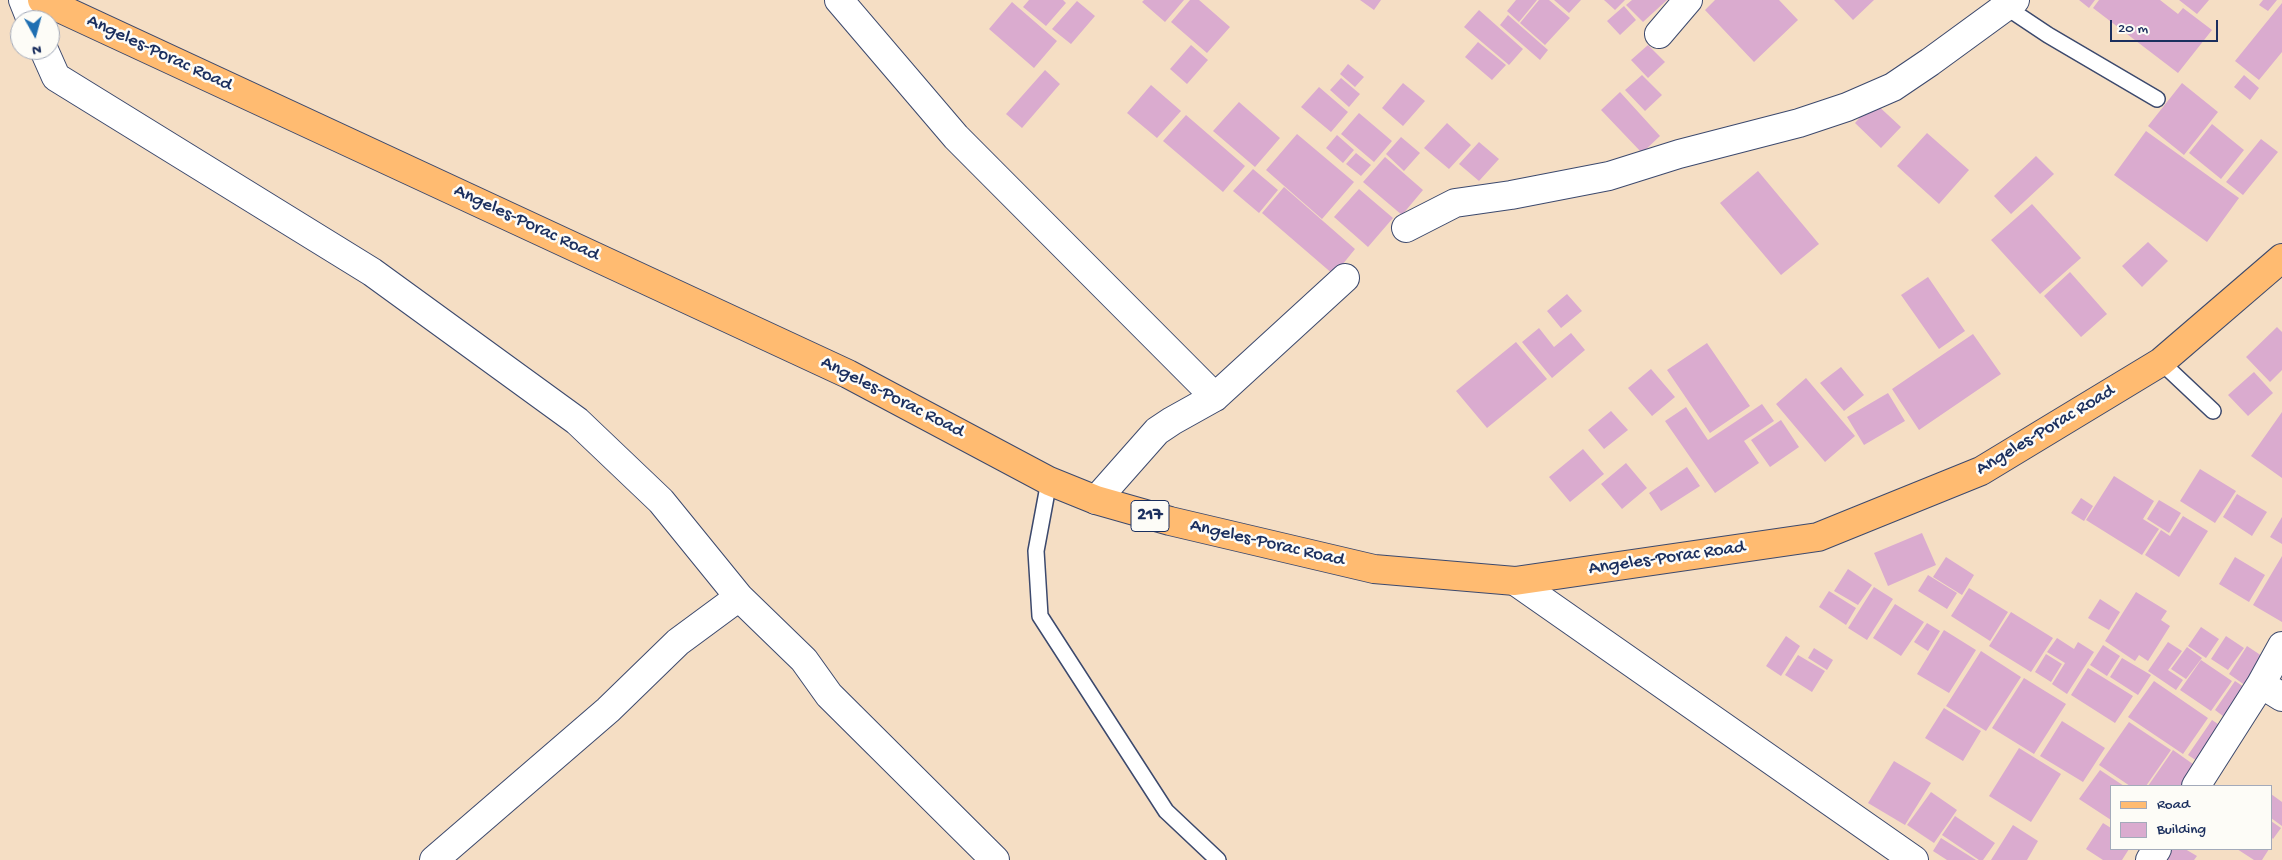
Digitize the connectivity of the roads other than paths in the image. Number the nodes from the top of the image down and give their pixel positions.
1 (42, 0) edge
2 (838, 0) edge
3 (1688, 0) edge
4 (2006, 2) edge
5 (1659, 34) dead end
6 (48, 60) edge
7 (2157, 99) dead end
8 (1406, 228) dead end
9 (2282, 258) edge
10 (1345, 278) dead end
11 (2161, 362) junction
12 (1215, 397) junction
13 (2213, 411) dead end
14 (1049, 481) junction
15 (1096, 500) junction
16 (1515, 581) junction
17 (739, 597) junction
18 (2282, 646) edge
19 (2271, 691) edge
20 (2197, 785) edge
21 (434, 860) edge
22 (995, 860) edge
23 (1218, 860) edge
24 (1914, 860) edge

1 - 14 main road, Angeles-Porac Road / 217
2 - 12 street
3 - 5 street
4 - 7 lane
4 - 8 street
6 - 17 street
9 - 11 main road, Angeles-Porac Road / 217
10 - 12 street
11 - 13 lane
11 - 16 main road, Angeles-Porac Road / 217
12 - 15 street
14 - 15 main road, Angeles-Porac Road / 217
14 - 23 lane
15 - 16 main road, Angeles-Porac Road / 217
16 - 24 street
17 - 21 street
17 - 22 street
18 - 19 street
19 - 20 street

